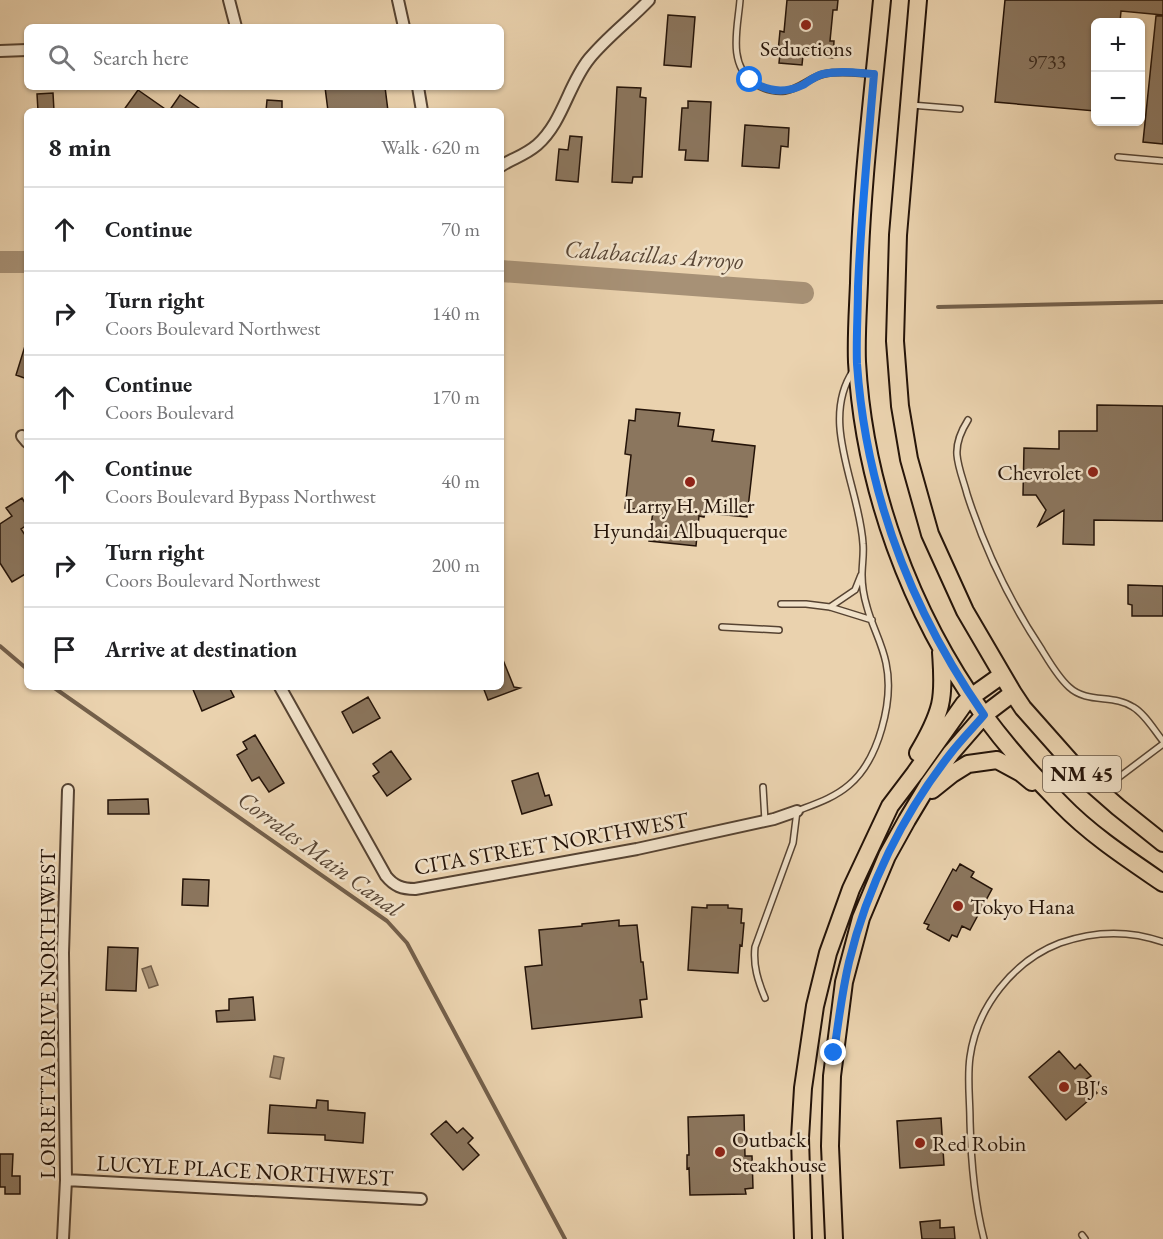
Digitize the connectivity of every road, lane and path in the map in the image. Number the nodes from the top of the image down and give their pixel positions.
1 (229, 0) edge
2 (398, 0) edge
3 (649, 0) edge
4 (740, 0) edge
5 (882, 0) edge
6 (910, 0) edge
7 (918, 0) edge
8 (235, 24) edge
9 (403, 24) edge
10 (24, 50) edge
11 (0, 51) edge
12 (874, 74) junction
13 (911, 77) junction
14 (419, 90) edge
15 (909, 105) junction
16 (423, 108) edge
17 (960, 109) dead end
18 (1118, 157) dead end
19 (1163, 161) edge
20 (504, 163) edge
21 (857, 365) junction
22 (968, 420) dead end
23 (862, 574) junction
24 (781, 604) dead end
25 (830, 608) junction
26 (872, 620) junction
27 (722, 627) dead end
28 (779, 630) dead end
29 (941, 648) junction
30 (1002, 675) junction
31 (282, 690) edge
32 (1013, 693) junction
33 (971, 697) junction
34 (984, 715) junction
35 (1163, 743) edge
36 (763, 787) dead end
37 (68, 790) dead end
38 (1100, 792) junction
39 (918, 802) junction
40 (1062, 805) junction
41 (890, 806) junction
42 (797, 812) junction
43 (765, 821) junction
44 (1163, 843) edge
45 (1163, 884) edge
46 (1163, 942) edge
47 (765, 998) dead end
48 (66, 1180) junction
49 (421, 1199) dead end
50 (63, 1239) edge
51 (803, 1239) edge
52 (834, 1239) edge
53 (984, 1239) edge

1 - 8 street
2 - 9 street
3 - 20 street
4 - 12 lane
5 - 12 main road, NM 45
6 - 13 main road
7 - 13 main road, NM 45
10 - 11 street
12 - 21 main road, NM 45
13 - 15 main road, NM 45
14 - 16 street
15 - 17 lane
15 - 30 main road, NM 45
18 - 19 lane
21 - 23 lane
21 - 29 main road, NM 45
22 - 35 lane
23 - 25 lane
23 - 26 lane
24 - 25 lane
25 - 26 lane
26 - 42 lane
27 - 28 lane
29 - 33 main road, NM 45
29 - 41 main road
30 - 32 main road, NM 45
30 - 33 main road
31 - 43 street, CITA STREET NORTHWEST
32 - 34 main road
32 - 38 main road, NM 45
33 - 34 main road, NM 45
33 - 41 main road
34 - 39 main road
34 - 40 main road, NM 45
35 - 38 lane
36 - 43 lane
37 - 48 street, LORRETTA DRIVE NORTHWEST
38 - 44 main road, NM 45
39 - 40 main road
39 - 52 main road
40 - 45 main road, NM 45
41 - 51 main road
42 - 43 street, CITA STREET NORTHWEST
42 - 47 lane
46 - 53 lane
48 - 49 street, LUCYLE PLACE NORTHWEST
48 - 50 street, LORRETTA DRIVE NORTHWEST

